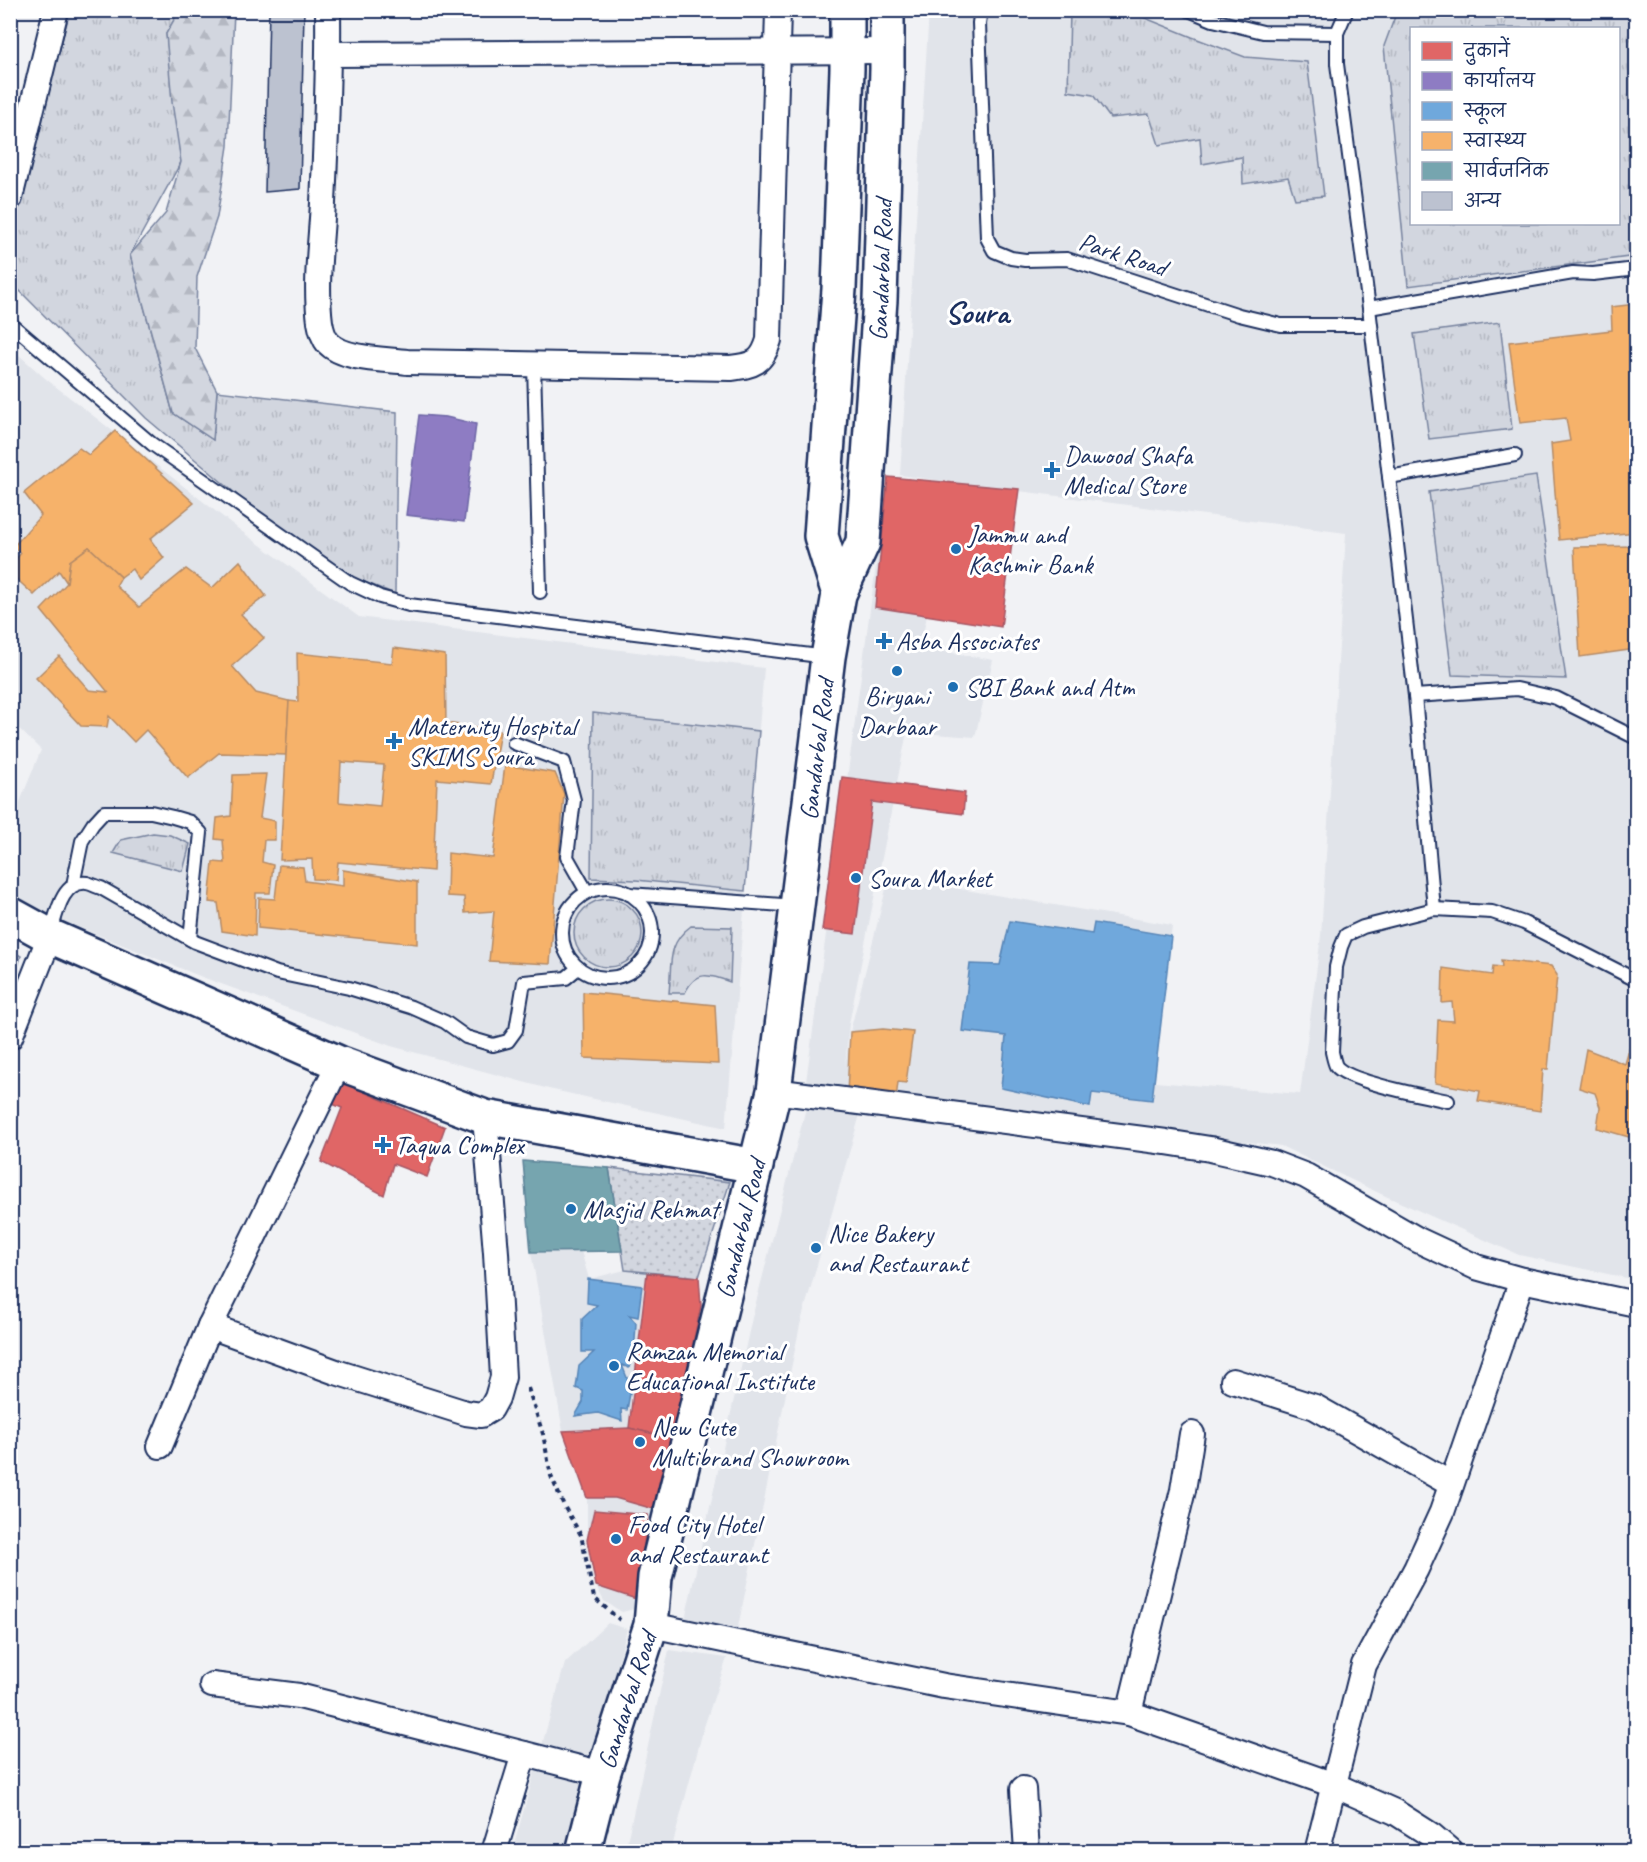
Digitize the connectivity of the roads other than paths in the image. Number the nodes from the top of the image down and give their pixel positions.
1 (56, 10) edge
2 (328, 10) edge
3 (778, 10) edge
4 (847, 10) edge
5 (887, 10) edge
6 (981, 10) edge
7 (1189, 10) edge
8 (1347, 10) edge
9 (1337, 33) junction
10 (847, 51) junction
11 (887, 51) junction
12 (776, 52) junction
13 (329, 54) junction
14 (10, 198) edge
15 (1636, 269) edge
16 (1369, 308) junction
17 (10, 323) edge
18 (1371, 325) junction
19 (534, 364) junction
20 (1515, 455) dead end
21 (1389, 477) junction
22 (540, 592) dead end
23 (839, 594) junction
24 (828, 657) junction
25 (1415, 696) junction
26 (1636, 738) edge
27 (514, 743) dead end
28 (73, 885) junction
29 (587, 892) junction
30 (629, 894) junction
31 (797, 906) junction
32 (1434, 909) junction
33 (10, 914) edge
34 (50, 936) junction
35 (190, 939) junction
36 (578, 968) junction
37 (1636, 980) edge
38 (10, 1037) edge
39 (339, 1063) junction
40 (774, 1091) junction
41 (1448, 1101) dead end
42 (485, 1117) junction
43 (756, 1166) junction
44 (1522, 1280) junction
45 (1636, 1304) edge
46 (210, 1326) junction
47 (1233, 1381) dead end
48 (1192, 1434) dead end
49 (160, 1446) dead end
50 (1451, 1484) junction
51 (651, 1625) junction
52 (212, 1685) dead end
53 (1129, 1713) junction
54 (524, 1754) junction
55 (603, 1774) junction
56 (1334, 1785) junction
57 (1023, 1788) dead end
58 (494, 1851) edge
59 (583, 1851) edge
60 (1027, 1851) edge
61 (1317, 1851) edge
62 (1451, 1851) edge

1 - 14 street
2 - 13 street
3 - 12 street
4 - 10 main road, Gandarbal Road
5 - 11 main road, Gandarbal Road
6 - 18 lane, Park Road
7 - 9 lane
8 - 9 lane
9 - 16 lane
10 - 11 street
10 - 12 street
10 - 23 main road, Gandarbal Road
11 - 23 main road, Gandarbal Road
12 - 13 street
12 - 19 street
13 - 19 street
15 - 16 lane
16 - 18 lane
17 - 24 lane
18 - 21 lane
19 - 22 lane
20 - 21 lane
21 - 25 lane
23 - 24 main road, Gandarbal Road
24 - 31 main road, Gandarbal Road
25 - 26 lane
25 - 32 lane
27 - 29 lane
28 - 34 lane
28 - 35 lane
28 - 35 lane
29 - 30 lane
29 - 36 lane
30 - 31 lane
30 - 36 lane
31 - 40 main road, Gandarbal Road
32 - 37 lane
32 - 41 lane
33 - 34 main road
34 - 38 street
34 - 39 main road
35 - 36 lane
39 - 42 main road
39 - 46 street
40 - 43 main road, Gandarbal Road
40 - 44 street
42 - 43 main road
42 - 46 street
43 - 51 main road, Gandarbal Road
44 - 45 street
44 - 50 street
46 - 49 street
47 - 50 street
48 - 53 street
50 - 56 street
51 - 53 street
51 - 55 main road, Gandarbal Road
52 - 54 street
53 - 56 street
54 - 55 street
54 - 58 street
55 - 59 main road, Gandarbal Road
56 - 61 street
56 - 62 street
57 - 60 street

